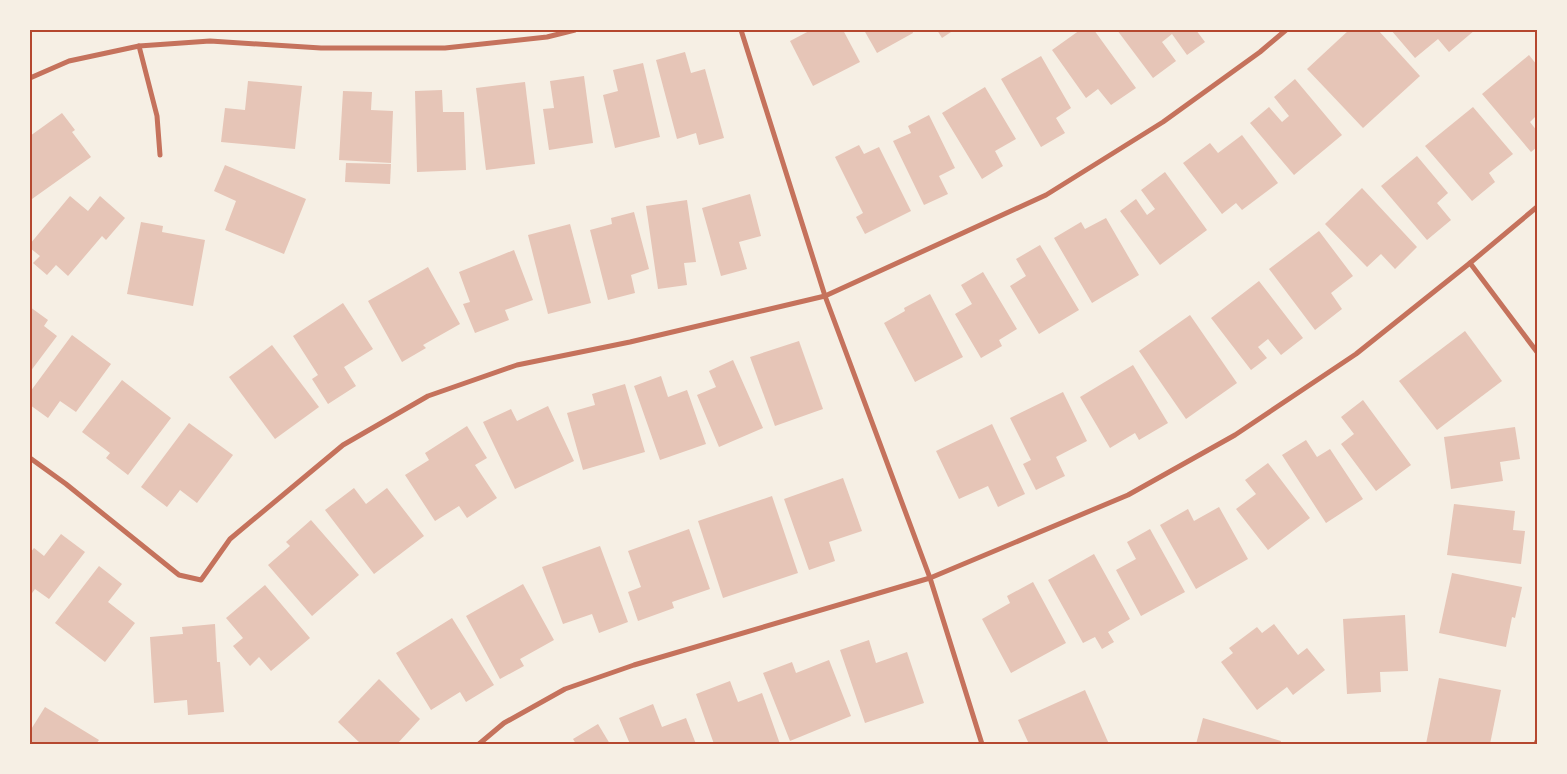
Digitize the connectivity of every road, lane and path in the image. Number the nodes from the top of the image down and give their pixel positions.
1 (575, 30) edge
2 (741, 30) edge
3 (1286, 30) edge
4 (139, 46) junction
5 (30, 78) edge
6 (160, 155) dead end
7 (1537, 207) edge
8 (1470, 263) junction
9 (825, 296) junction
10 (1537, 352) edge
11 (30, 458) edge
12 (930, 578) junction
13 (479, 744) edge
14 (982, 744) edge

1 - 4 street
2 - 9 street
3 - 9 street
4 - 5 street
4 - 6 street
7 - 8 street
8 - 10 street
8 - 12 street
9 - 11 street
9 - 12 street
12 - 13 street
12 - 14 street

